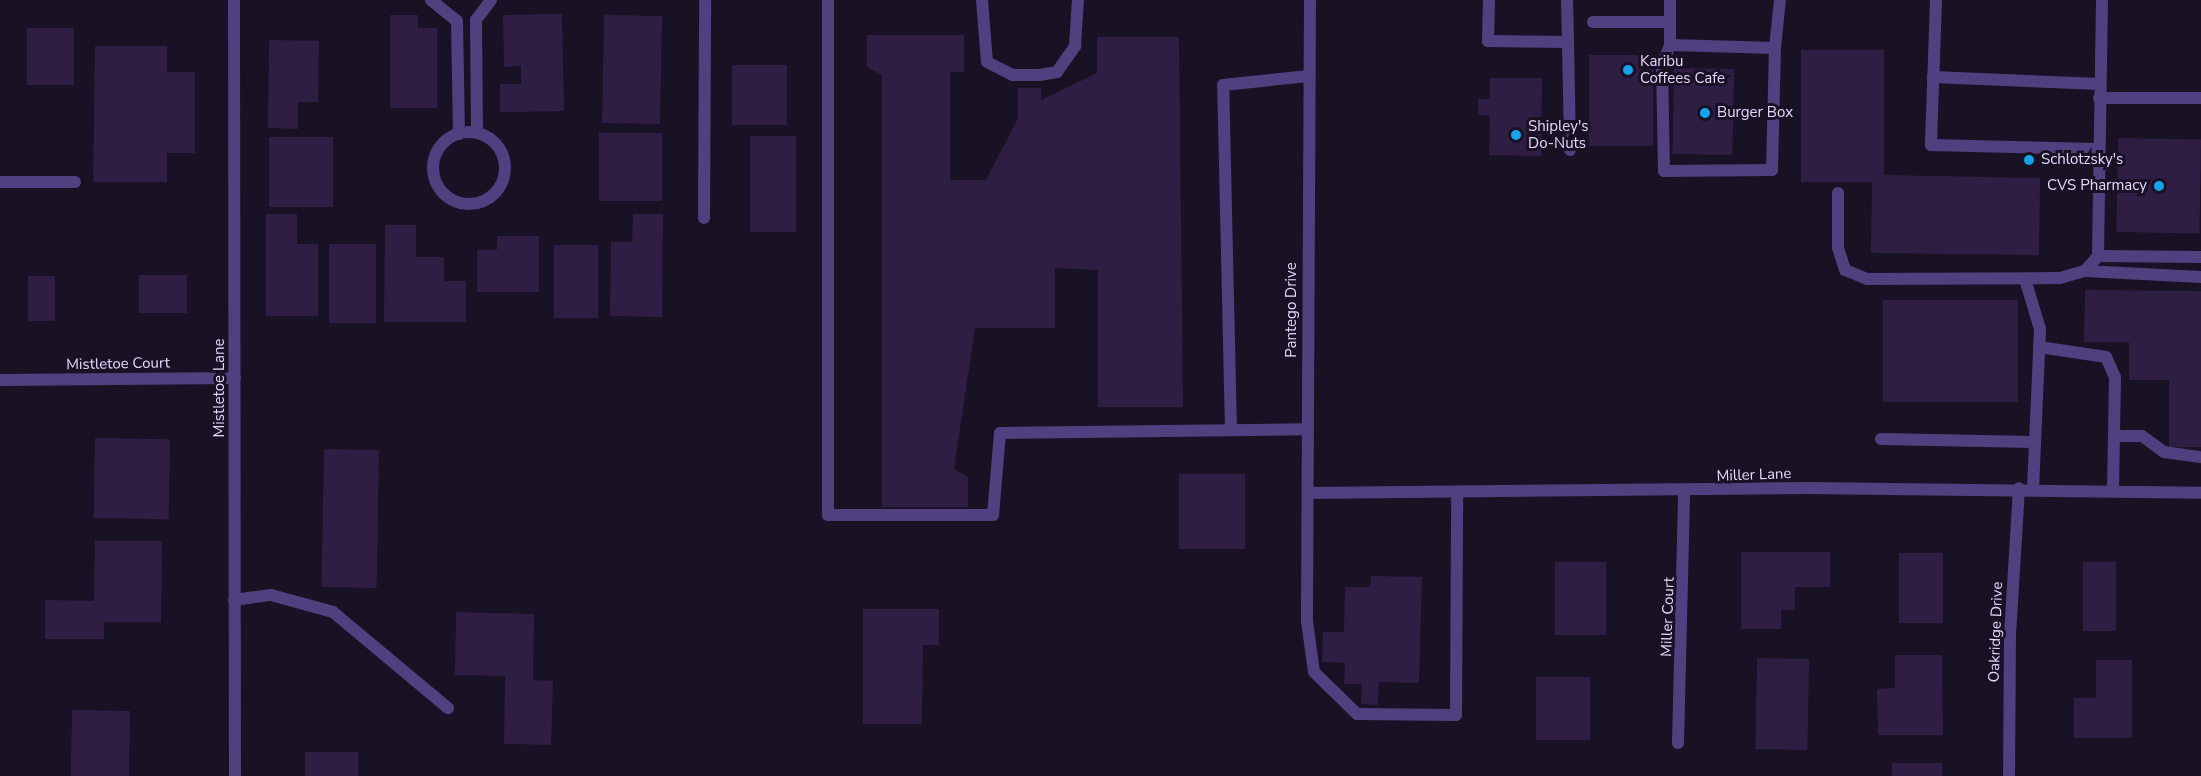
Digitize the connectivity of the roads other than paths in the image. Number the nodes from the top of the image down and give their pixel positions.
1 (234, 0) edge
2 (431, 0) edge
3 (491, 0) edge
4 (705, 0) edge
5 (828, 0) edge
6 (982, 0) edge
7 (1078, 0) edge
8 (1310, 0) edge
9 (1489, 0) edge
10 (1567, 0) edge
11 (1670, 0) edge
12 (1780, 0) edge
13 (1936, 0) edge
14 (2102, 0) edge
15 (476, 20) junction
16 (458, 21) junction
17 (1593, 21) dead end
18 (1670, 21) junction
19 (1568, 42) junction
20 (1670, 45) junction
21 (1775, 48) junction
22 (1309, 76) junction
23 (1933, 76) junction
24 (2099, 84) junction
25 (2099, 98) junction
26 (2201, 99) edge
27 (477, 133) junction
28 (459, 134) junction
29 (2098, 149) junction
30 (1570, 150) dead end
31 (0, 182) edge
32 (75, 182) dead end
33 (1838, 193) dead end
34 (704, 218) dead end
35 (2098, 256) junction
36 (2201, 257) edge
37 (2085, 271) junction
38 (2201, 277) edge
39 (2025, 279) junction
40 (2039, 348) junction
41 (235, 378) junction
42 (0, 381) edge
43 (1307, 429) junction
44 (1231, 430) junction
45 (2114, 436) junction
46 (1881, 439) dead end
47 (2036, 442) junction
48 (2201, 457) edge
49 (2019, 489) junction
50 (2033, 489) junction
51 (2113, 491) junction
52 (1308, 493) junction
53 (1684, 493) junction
54 (2201, 493) edge
55 (1457, 494) junction
56 (234, 600) junction
57 (448, 708) dead end
58 (1678, 743) dead end
59 (235, 776) edge
60 (2009, 776) edge

1 - 41 street, Mistletoe Lane
2 - 16 street
3 - 15 street
4 - 34 street
5 - 44 street
6 - 7 street
8 - 22 street, Pantego Drive
9 - 19 street
10 - 19 street
11 - 18 street
12 - 21 street
13 - 23 street
14 - 24 street
15 - 16 street
15 - 27 street
16 - 28 street
17 - 18 street
18 - 20 street
19 - 30 street
20 - 21 street
20 - 21 street
22 - 43 street, Pantego Drive
22 - 44 street
23 - 24 street
23 - 29 street
24 - 25 street
25 - 26 street
25 - 29 street
27 - 28 street
27 - 28 street
29 - 35 street
31 - 32 street
33 - 39 street
35 - 36 street
35 - 37 street
37 - 38 street
37 - 39 street
39 - 40 street
40 - 45 street
40 - 47 street
41 - 42 street, Mistletoe Court
41 - 56 street, Mistletoe Lane
43 - 44 street
43 - 52 street, Pantego Drive
45 - 48 street
45 - 51 street
46 - 47 street
47 - 50 street
49 - 50 street, Miller Lane
49 - 53 street, Miller Lane
49 - 60 street, Oakridge Drive
50 - 51 street, Miller Lane
51 - 54 street, Miller Lane
52 - 55 street, Miller Lane
52 - 55 street, Pantego Drive
53 - 55 street, Miller Lane
53 - 58 street, Miller Court
56 - 57 street
56 - 59 street, Mistletoe Lane

